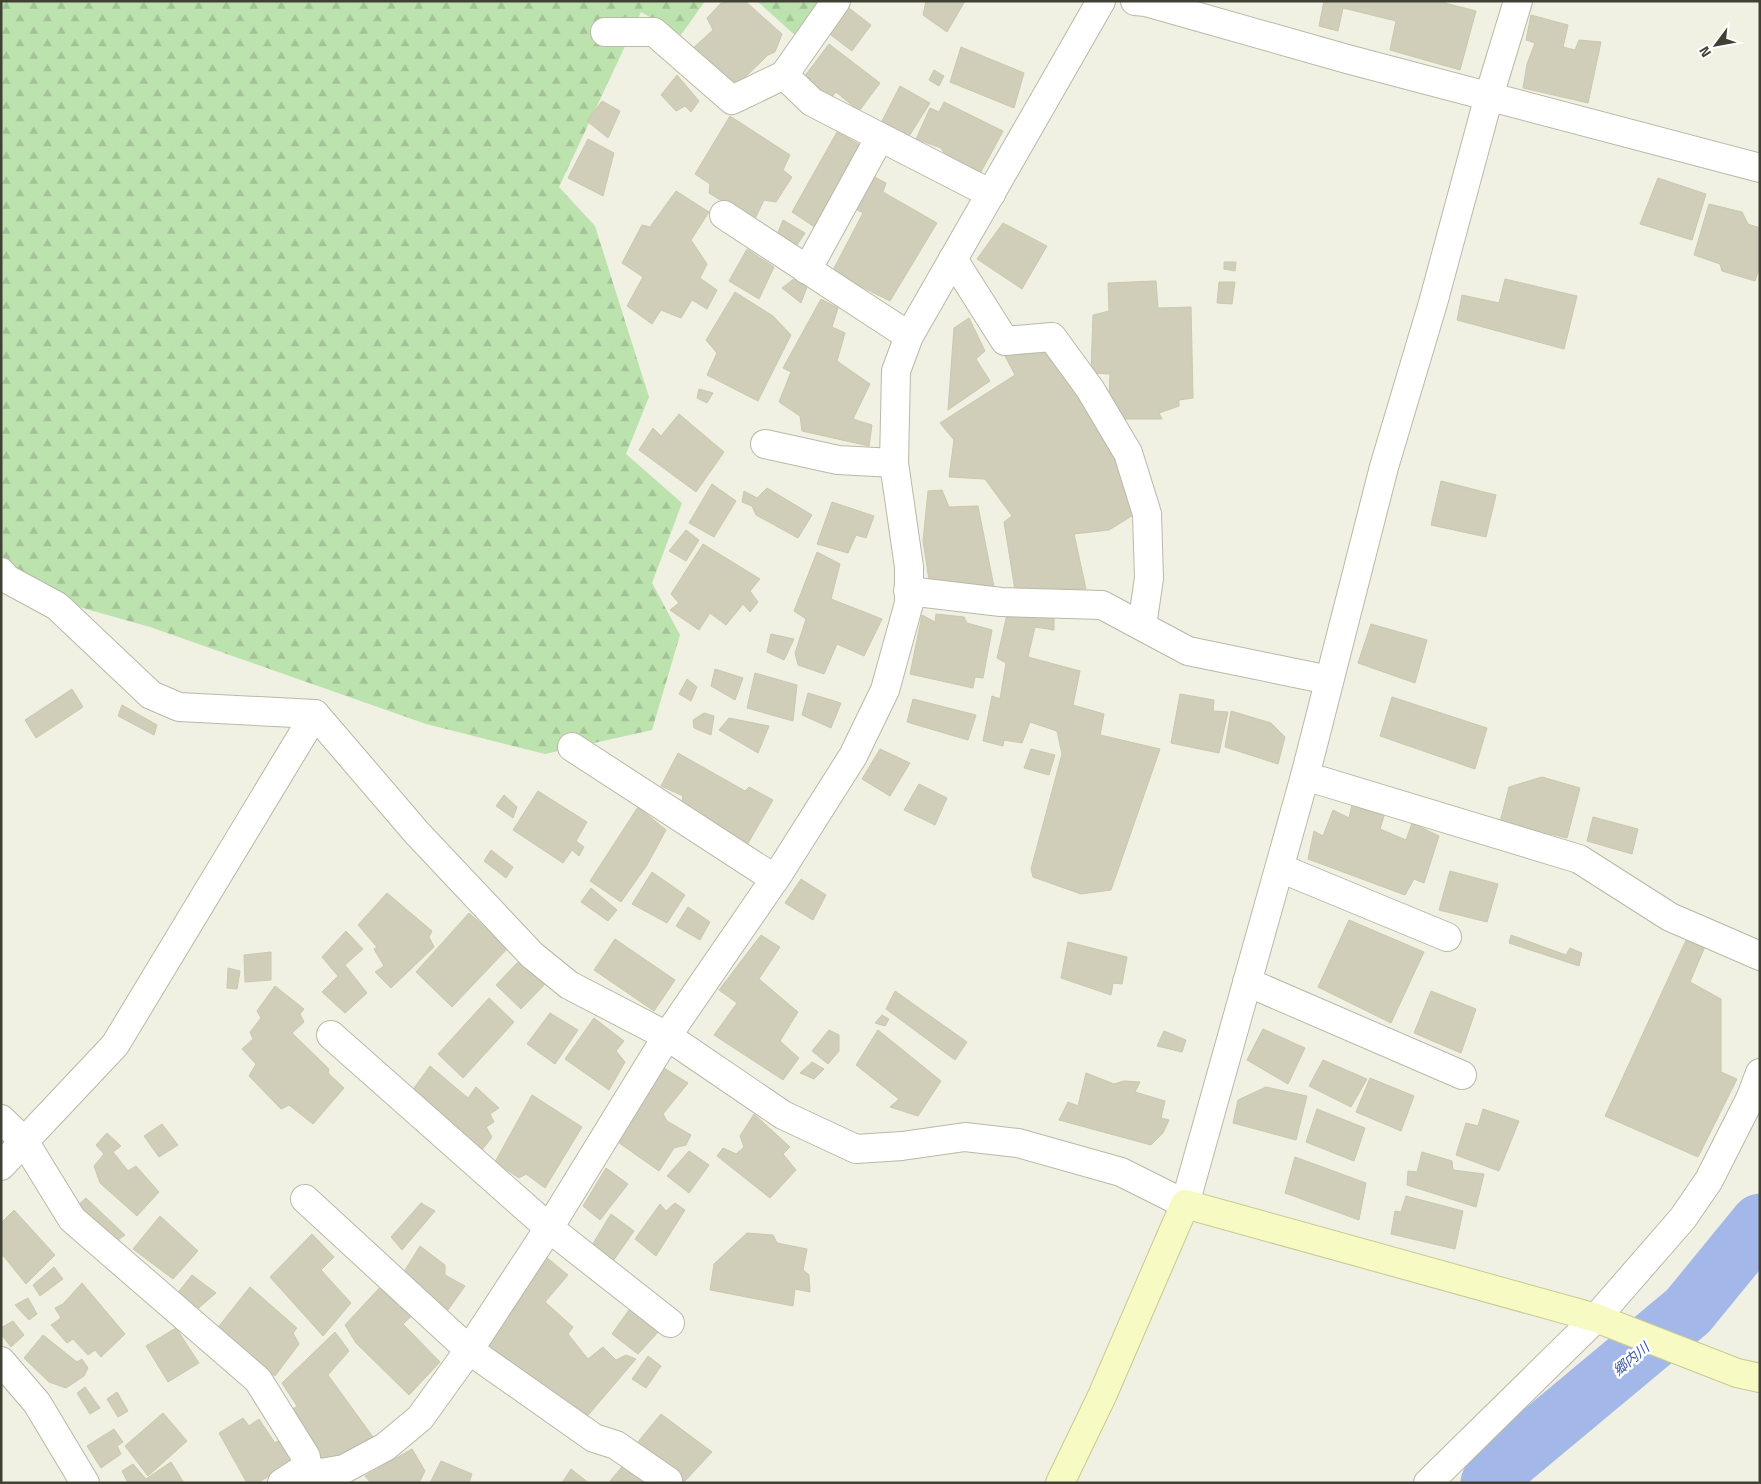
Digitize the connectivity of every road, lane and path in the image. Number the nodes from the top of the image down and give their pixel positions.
1 (836, 1) edge
2 (1101, 1) edge
3 (1135, 1) edge
4 (1518, 1) edge
5 (605, 32) dead end
6 (784, 75) junction
7 (1489, 96) junction
8 (880, 137) junction
9 (1760, 168) edge
10 (991, 194) junction
11 (724, 215) dead end
12 (953, 258) junction
13 (807, 270) junction
14 (909, 336) junction
15 (765, 444) dead end
16 (894, 463) junction
17 (1, 572) edge
18 (908, 591) junction
19 (1142, 626) junction
20 (1329, 680) junction
21 (315, 714) junction
22 (572, 748) dead end
23 (1305, 776) junction
24 (1280, 868) junction
25 (775, 879) junction
26 (1447, 936) dead end
27 (1760, 956) edge
28 (1248, 982) junction
29 (331, 1035) dead end
30 (667, 1036) junction
31 (1760, 1073) edge
32 (1462, 1075) dead end
33 (1, 1119) edge
34 (24, 1141) junction
35 (1, 1166) edge
36 (305, 1199) dead end
37 (1185, 1204) junction
38 (550, 1228) junction
39 (1596, 1318) junction
40 (670, 1323) dead end
41 (469, 1350) junction
42 (1, 1361) edge
43 (1748, 1376) edge
44 (305, 1468) junction
45 (85, 1483) edge
46 (282, 1483) edge
47 (667, 1483) edge
48 (1060, 1483) edge
49 (1428, 1483) edge

1 - 6 street
2 - 10 street
3 - 7 street
4 - 7 street
5 - 6 street
6 - 8 street
7 - 9 street
7 - 20 street
8 - 10 street
8 - 13 street
10 - 12 street
11 - 13 street
12 - 14 street
12 - 19 street
13 - 14 street
14 - 16 street
15 - 16 street
16 - 18 street
17 - 21 street
18 - 19 street
18 - 25 street
19 - 20 street
20 - 23 street
21 - 30 street
21 - 34 street
22 - 25 street
23 - 24 street
23 - 27 street
24 - 26 street
24 - 28 street
25 - 30 street
28 - 32 street
28 - 37 street
29 - 38 street
30 - 37 street
30 - 38 street
31 - 39 street
33 - 34 street
34 - 35 street
34 - 44 street
36 - 41 street
37 - 39 street
37 - 48 street
38 - 40 street
38 - 41 street
39 - 43 street
39 - 49 street
41 - 44 street
41 - 47 street
42 - 45 street
44 - 46 street

